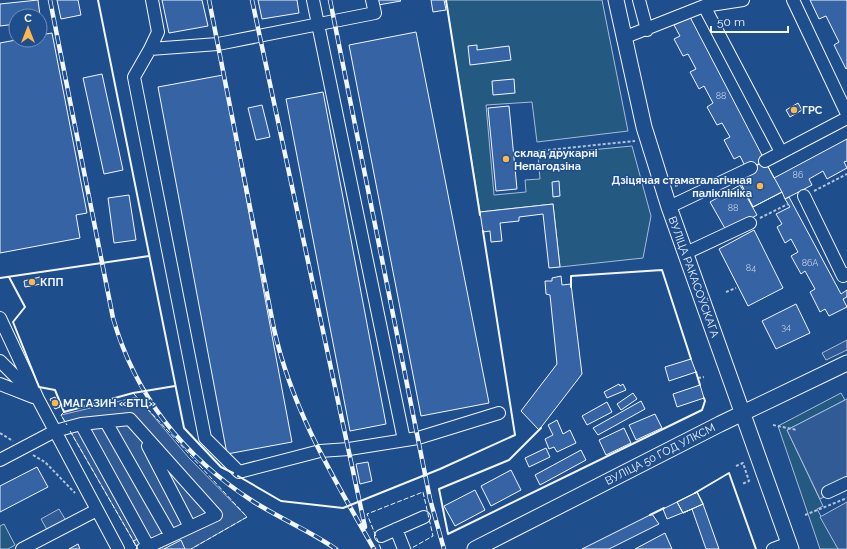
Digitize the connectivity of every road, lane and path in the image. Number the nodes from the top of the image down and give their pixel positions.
1 (152, 0) edge
2 (313, 0) edge
3 (372, 0) edge
4 (616, 0) edge
5 (639, 0) edge
6 (743, 0) edge
7 (793, 0) edge
8 (704, 6) junction
9 (317, 25) junction
10 (647, 30) junction
11 (623, 38) junction
12 (150, 49) junction
13 (847, 114) edge
14 (847, 118) edge
15 (635, 141) dead end
16 (538, 151) dead end
17 (781, 152) junction
18 (765, 161) dead end
19 (751, 168) dead end
20 (847, 174) edge
21 (804, 196) joint
22 (788, 204) dead end
23 (669, 207) junction
24 (750, 223) joint
25 (686, 253) junction
26 (847, 274) edge
27 (736, 288) dead end
28 (726, 292) dead end
29 (0, 319) edge
30 (0, 361) edge
31 (847, 363) edge
32 (704, 377) dead end
33 (698, 378) dead end
34 (0, 384) edge
35 (38, 399) junction
36 (499, 413) dead end
37 (742, 413) junction
38 (106, 422) junction
39 (81, 424) junction
40 (773, 424) dead end
41 (140, 430) junction
42 (797, 430) dead end
43 (55, 431) junction
44 (0, 434) edge
45 (404, 440) junction
46 (23, 448) junction
47 (0, 460) edge
48 (736, 466) dead end
49 (847, 483) edge
50 (742, 484) dead end
51 (828, 492) dead end
52 (77, 495) dead end
53 (847, 498) edge
54 (97, 510) junction
55 (805, 516) dead end
56 (424, 517) dead end
57 (190, 527) junction
58 (396, 528) junction
59 (171, 536) junction
60 (381, 536) dead end
61 (790, 546) edge
62 (145, 548) edge
63 (22, 549) edge
64 (118, 549) edge
65 (404, 549) edge
66 (475, 549) edge
67 (773, 549) edge

1 - 12 lane
2 - 9 lane
3 - 9 lane
4 - 11 main road, ВУЛІЦА РАКАСОЎСКАГА
5 - 10 lane
6 - 8 lane
7 - 13 lane
8 - 10 lane
8 - 17 lane
9 - 12 lane
9 - 45 lane
10 - 11 lane
11 - 23 main road, ВУЛІЦА РАКАСОЎСКАГА
12 - 45 lane
14 - 17 lane
15 - 16 path
17 - 18 lane
19 - 23 lane
20 - 21 path
21 - 26 lane
22 - 24 path
23 - 25 main road, ВУЛІЦА РАКАСОЎСКАГА
24 - 25 lane
25 - 37 main road, ВУЛІЦА РАКАСОЎСКАГА
27 - 28 path
29 - 35 lane
30 - 35 lane
31 - 37 main road, ВУЛІЦА 50 ГОД УЛКСМ
32 - 33 path
34 - 35 lane
35 - 43 lane
36 - 45 lane
37 - 61 main road, ВУЛІЦА РАКАСОЎСКАГА
37 - 66 main road, ВУЛІЦА 50 ГОД УЛКСМ
38 - 39 lane
38 - 41 lane
38 - 59 lane
39 - 43 lane
39 - 62 lane
40 - 42 path
41 - 57 lane
41 - 57 lane
43 - 46 lane
43 - 54 lane
44 - 46 path
46 - 47 lane
46 - 52 path
48 - 50 path
49 - 51 lane
53 - 55 path
54 - 63 lane
54 - 64 lane
56 - 58 lane
57 - 59 lane
58 - 60 lane
58 - 65 lane
59 - 62 lane
61 - 67 lane

